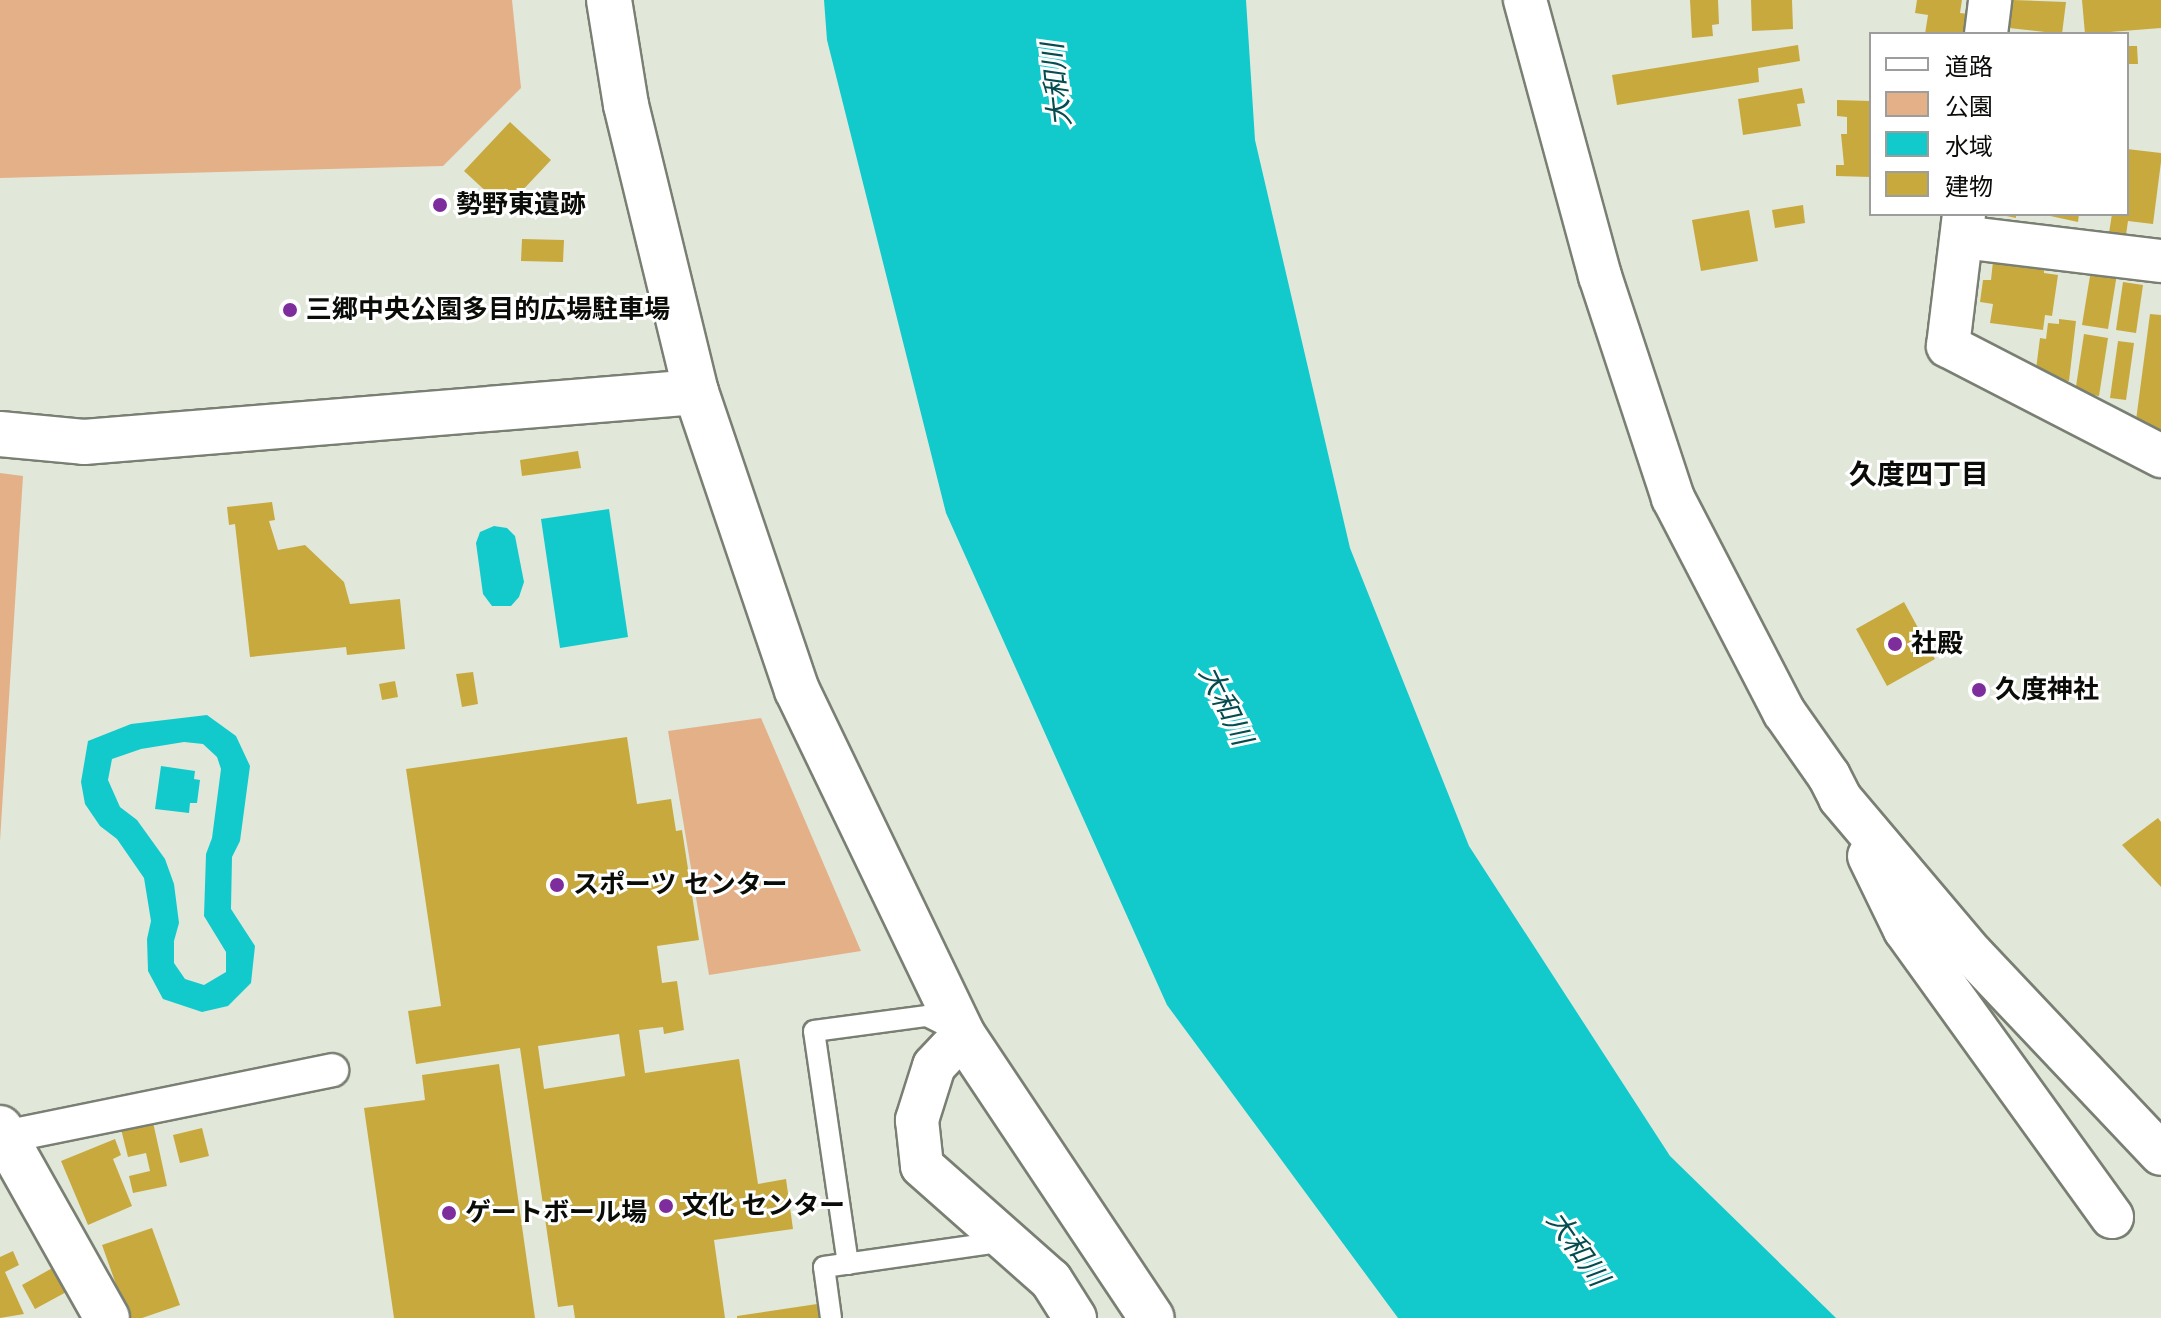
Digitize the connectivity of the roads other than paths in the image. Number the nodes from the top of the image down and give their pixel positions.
1 (609, 0) edge
2 (1525, 0) edge
3 (1990, 0) edge
4 (1986, 32) edge
5 (1963, 225) edge
6 (2161, 261) edge
7 (696, 392) junction
8 (0, 434) edge
9 (2161, 456) edge
10 (1840, 798) junction
11 (963, 1035) junction
12 (332, 1070) dead end
13 (2, 1132) edge
14 (2161, 1154) edge
15 (2112, 1217) dead end
16 (1007, 1241) junction
17 (848, 1264) junction
18 (107, 1318) edge
19 (831, 1318) edge
20 (1074, 1318) edge
21 (1152, 1318) edge

1 - 7 street
2 - 10 street
3 - 4 street
5 - 6 street
5 - 9 street
7 - 8 street
7 - 11 street
10 - 14 street
10 - 15 street
11 - 16 street
11 - 17 lane
11 - 21 street
12 - 13 street
13 - 18 street
16 - 17 lane
16 - 20 street
17 - 19 lane

